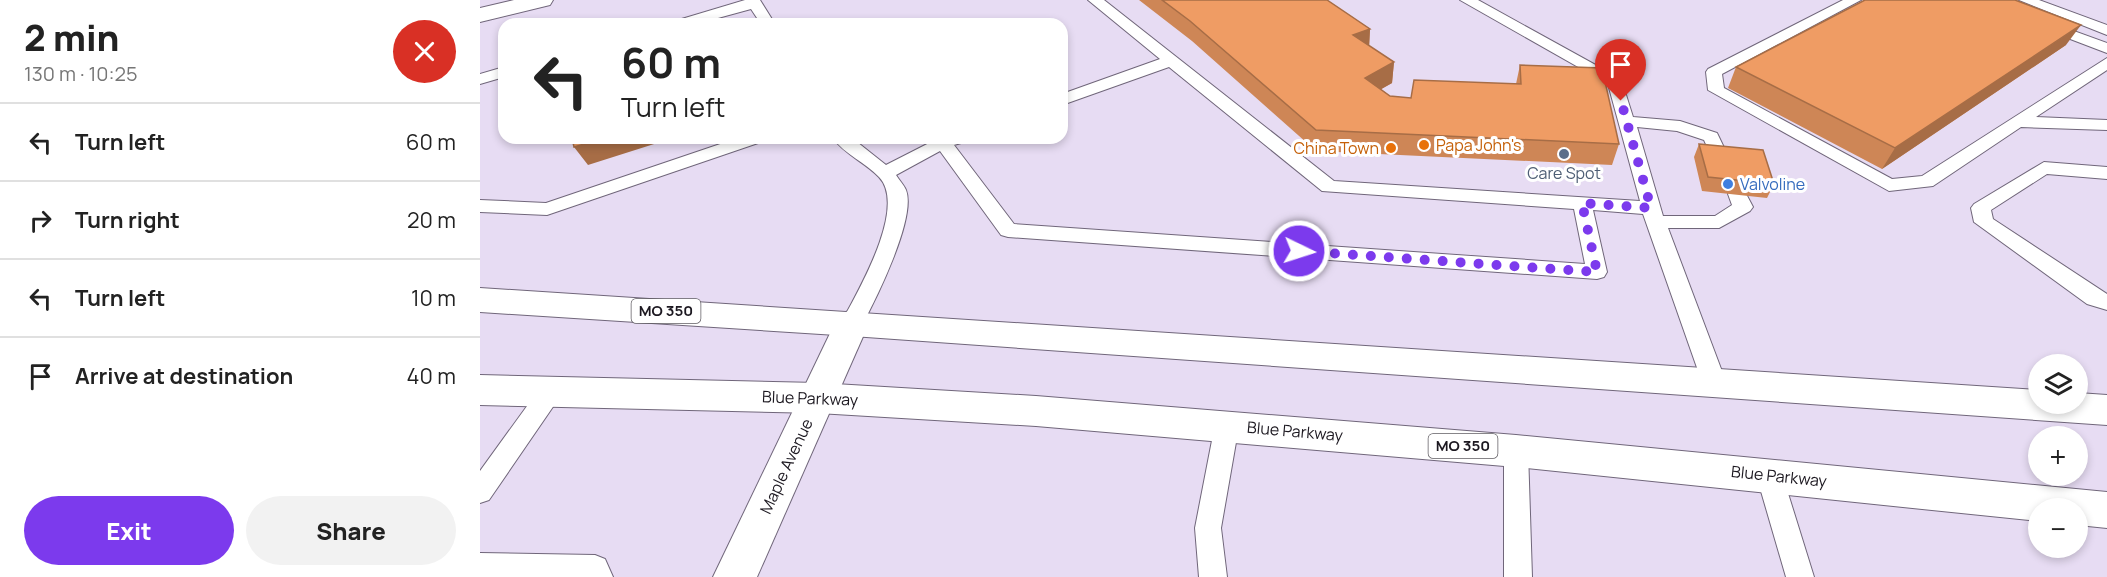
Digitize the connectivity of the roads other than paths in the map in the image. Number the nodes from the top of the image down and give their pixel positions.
1 (542, 0) edge
2 (1095, 0) edge
3 (1467, 0) edge
4 (1854, 0) edge
5 (2030, 1) edge
6 (754, 2) edge
7 (480, 15) edge
8 (700, 18) edge
9 (764, 18) edge
10 (2033, 20) edge
11 (2103, 24) edge
12 (2107, 48) edge
13 (1170, 61) junction
14 (2107, 63) edge
15 (498, 74) edge
16 (480, 79) edge
17 (1068, 98) edge
18 (1626, 121) junction
19 (2016, 122) junction
20 (2107, 125) edge
21 (737, 144) edge
22 (848, 144) edge
23 (942, 144) edge
24 (952, 144) edge
25 (1721, 160) edge
26 (886, 173) junction
27 (2107, 173) edge
28 (1737, 194) edge
29 (1582, 203) junction
30 (480, 206) edge
31 (1654, 215) junction
32 (480, 300) edge
33 (2107, 302) edge
34 (852, 322) junction
35 (1714, 382) junction
36 (480, 390) edge
37 (551, 392) junction
38 (818, 398) junction
39 (2107, 410) edge
40 (1227, 425) junction
41 (1516, 451) junction
42 (1768, 474) junction
43 (480, 492) edge
44 (2107, 510) edge
45 (480, 566) edge
46 (599, 577) edge
47 (735, 577) edge
48 (1213, 577) edge
49 (1518, 577) edge
50 (1800, 577) edge

1 - 7 main road
2 - 13 lane
3 - 18 lane
4 - 19 lane
5 - 11 lane
6 - 8 lane
6 - 9 lane
10 - 12 lane
13 - 17 lane
13 - 29 lane
14 - 19 lane
15 - 16 lane
18 - 25 lane
18 - 31 lane
19 - 20 lane
21 - 30 lane
22 - 26 lane
23 - 26 lane
24 - 29 lane
26 - 34 lane
27 - 33 lane
28 - 31 lane
29 - 31 lane
31 - 35 lane
32 - 34 main road, MO 350
34 - 35 main road, MO 350
34 - 38 main road, Maple Avenue
35 - 39 main road, MO 350
36 - 37 main road, Blue Parkway / MO 350
37 - 38 main road, Blue Parkway / MO 350
37 - 43 lane
38 - 40 main road, Blue Parkway / MO 350
38 - 47 main road, Maple Avenue
40 - 41 main road, Blue Parkway / MO 350
40 - 48 lane
41 - 42 main road, Blue Parkway / MO 350
41 - 49 lane
42 - 44 main road, Blue Parkway / MO 350
42 - 50 lane
45 - 46 lane

